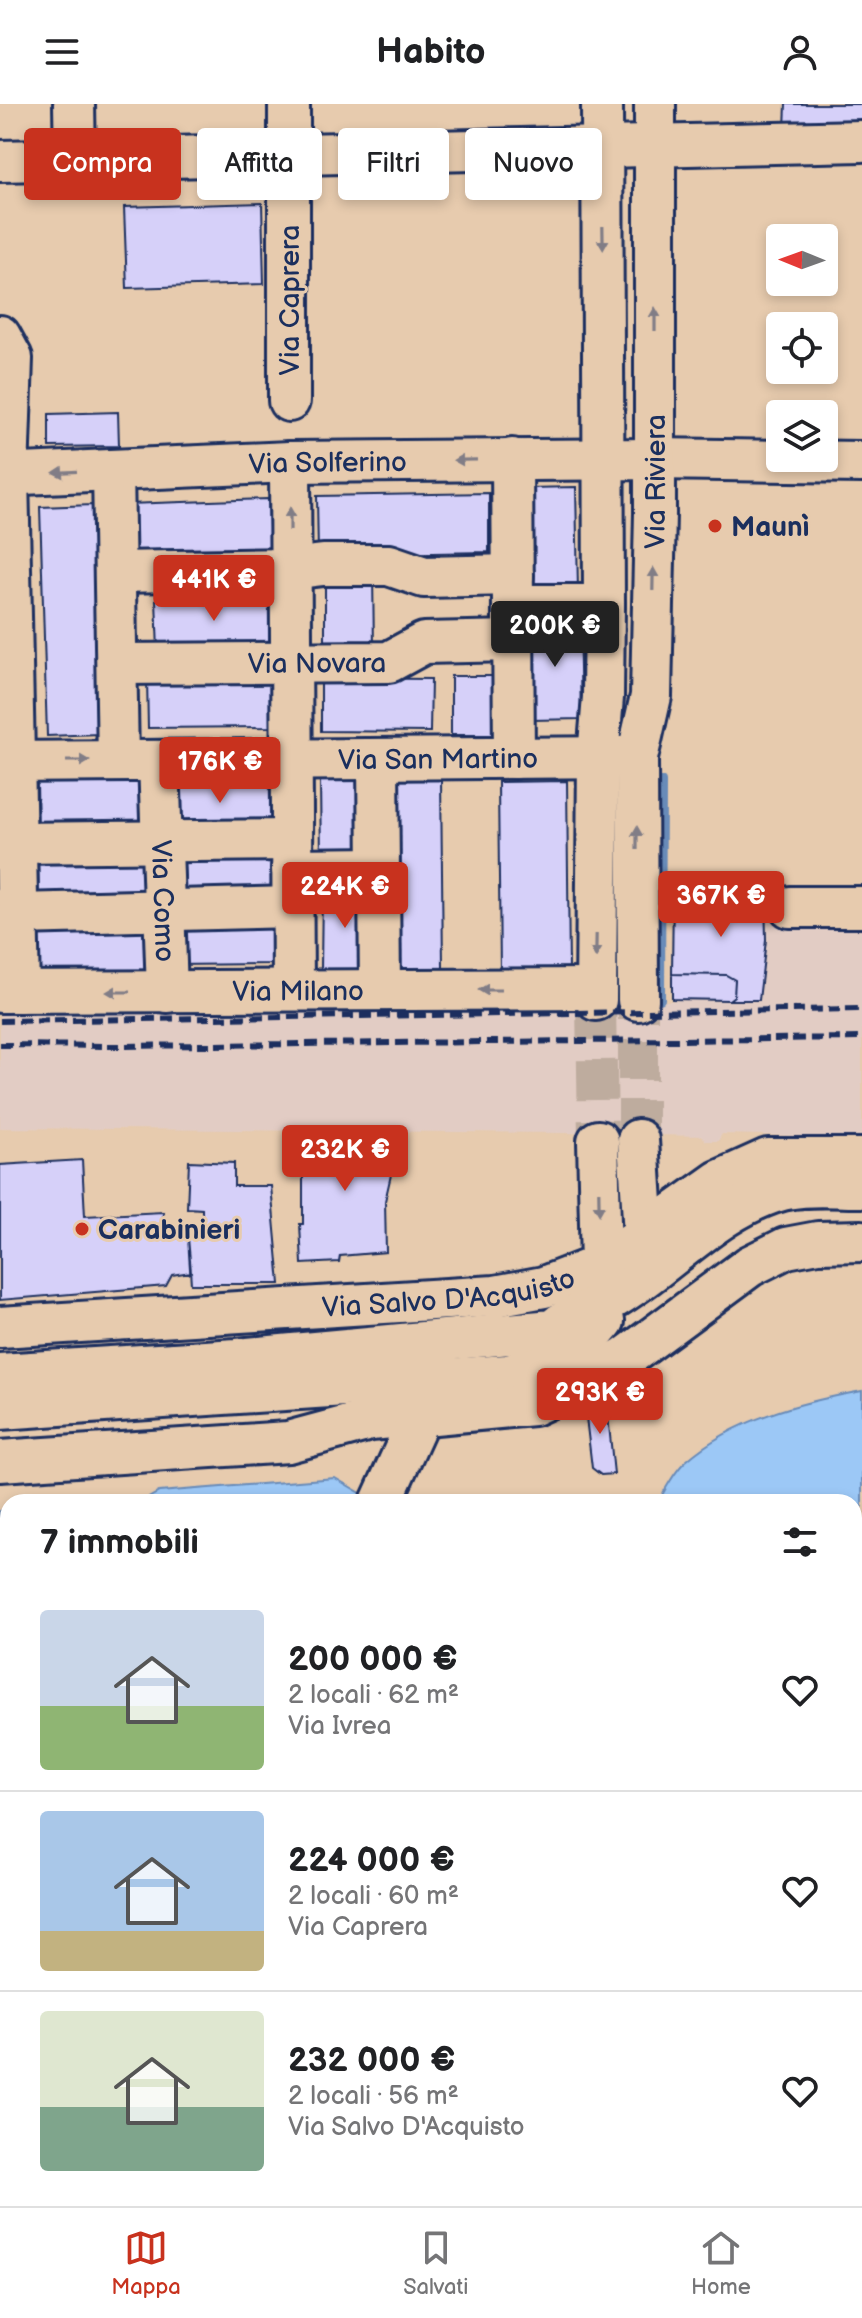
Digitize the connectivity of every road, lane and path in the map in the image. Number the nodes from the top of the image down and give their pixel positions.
1 (74, 104) edge
2 (289, 104) edge
3 (602, 104) edge
4 (655, 104) edge
5 (74, 128) edge
6 (289, 128) edge
7 (602, 128) edge
8 (862, 141) edge
9 (654, 146) junction
10 (602, 147) joint
11 (465, 150) edge
12 (322, 153) edge
13 (24, 160) edge
14 (0, 161) edge
15 (289, 200) edge
16 (0, 336) edge
17 (289, 401) dead end
18 (512, 459) junction
19 (605, 459) junction
20 (655, 459) junction
21 (290, 462) junction
22 (862, 462) edge
23 (113, 470) junction
24 (4, 475) edge
25 (5, 564) edge
26 (290, 569) junction
27 (115, 572) junction
28 (424, 577) junction
29 (604, 605) junction
30 (513, 607) junction
31 (424, 643) junction
32 (291, 663) junction
33 (117, 664) junction
34 (6, 671) edge
35 (618, 757) junction
36 (514, 758) junction
37 (291, 760) junction
38 (378, 760) junction
39 (118, 761) junction
40 (159, 761) junction
41 (7, 762) edge
42 (161, 841) junction
43 (15, 843) junction
44 (379, 868) junction
45 (292, 872) junction
46 (790, 907) dead end
47 (862, 907) edge
48 (164, 910) junction
49 (18, 914) junction
50 (293, 989) junction
51 (380, 990) junction
52 (10, 992) edge
53 (167, 992) junction
54 (596, 995) joint
55 (638, 1000) tunnel mouth
56 (638, 1140) tunnel mouth
57 (598, 1141) tunnel mouth
58 (862, 1159) edge
59 (862, 1187) edge
60 (862, 1205) edge
61 (862, 1220) edge
62 (644, 1235) junction
63 (862, 1241) edge
64 (601, 1265) junction
65 (0, 1327) edge
66 (574, 1331) junction
67 (0, 1356) edge
68 (0, 1374) edge
69 (0, 1391) edge
70 (0, 1409) edge
71 (421, 1414) junction
72 (370, 1420) junction
73 (0, 1427) edge
74 (288, 1442) junction
75 (0, 1444) edge
76 (0, 1461) edge
77 (0, 1482) edge
78 (385, 1494) edge

1 - 5 street
2 - 6 street, Via Caprera
3 - 7 street, Via Riviera
4 - 9 street, Via Riviera
8 - 9 street
9 - 10 street
20 -> 9 street, Via Riviera
10 -> 19 street, Via Riviera
11 - 12 street
13 - 14 street
15 - 17 street, Via Caprera
16 - 24 street
18 - 19 street, Via Solferino
18 -> 21 street, Via Solferino
18 - 30 street
19 - 20 street, Via Solferino
19 - 29 street, Via Riviera
20 - 22 street, Via Solferino
35 -> 20 street, Via Riviera
21 - 23 street, Via Solferino
26 -> 21 street
23 -> 24 street, Via Solferino
23 - 27 street
24 - 25 street
25 - 34 street
26 - 27 street
26 - 28 street
26 - 32 street
27 - 33 street
28 - 30 street
28 - 31 street
29 - 30 street
29 - 35 street, Via Riviera
30 - 31 street, Via Novara
30 - 36 street
31 - 32 street, Via Novara
32 - 33 street, Via Novara
32 - 37 street
33 - 39 street
34 - 41 street
35 - 36 street, Via San Martino
35 -> 54 street, Via Riviera
55 -> 35 street, Via Riviera
36 - 38 street, Via San Martino
37 - 38 street, Via San Martino
37 - 40 street, Via San Martino
37 - 45 street
38 - 44 street
39 - 40 street, Via San Martino
41 -> 39 street, Via San Martino
40 - 42 street, Via Como
41 - 43 street
42 - 43 street
42 - 45 street
42 - 48 street, Via Como
43 - 49 street
44 - 45 street
44 - 51 street
45 - 48 street
45 - 50 street
46 - 47 street
48 - 49 street
48 - 53 street, Via Como
49 - 52 street
50 - 51 street, Via Milano
50 - 53 street, Via Milano
54 -> 51 street, Via Milano
53 -> 52 street, Via Milano
56 - 62 street
57 -> 64 street
58 - 62 street, Via Salvo D'Acquisto
59 - 66 street
60 - 66 street
61 - 66 street
62 - 64 street, Via Salvo D'Acquisto
63 - 71 street
64 - 65 street, Via Salvo D'Acquisto
66 - 67 street
66 - 68 street
66 - 69 street
66 - 70 street
71 - 72 street
71 - 73 street
71 - 78 street
72 - 74 street
72 - 75 street
74 - 76 street
74 - 77 street

